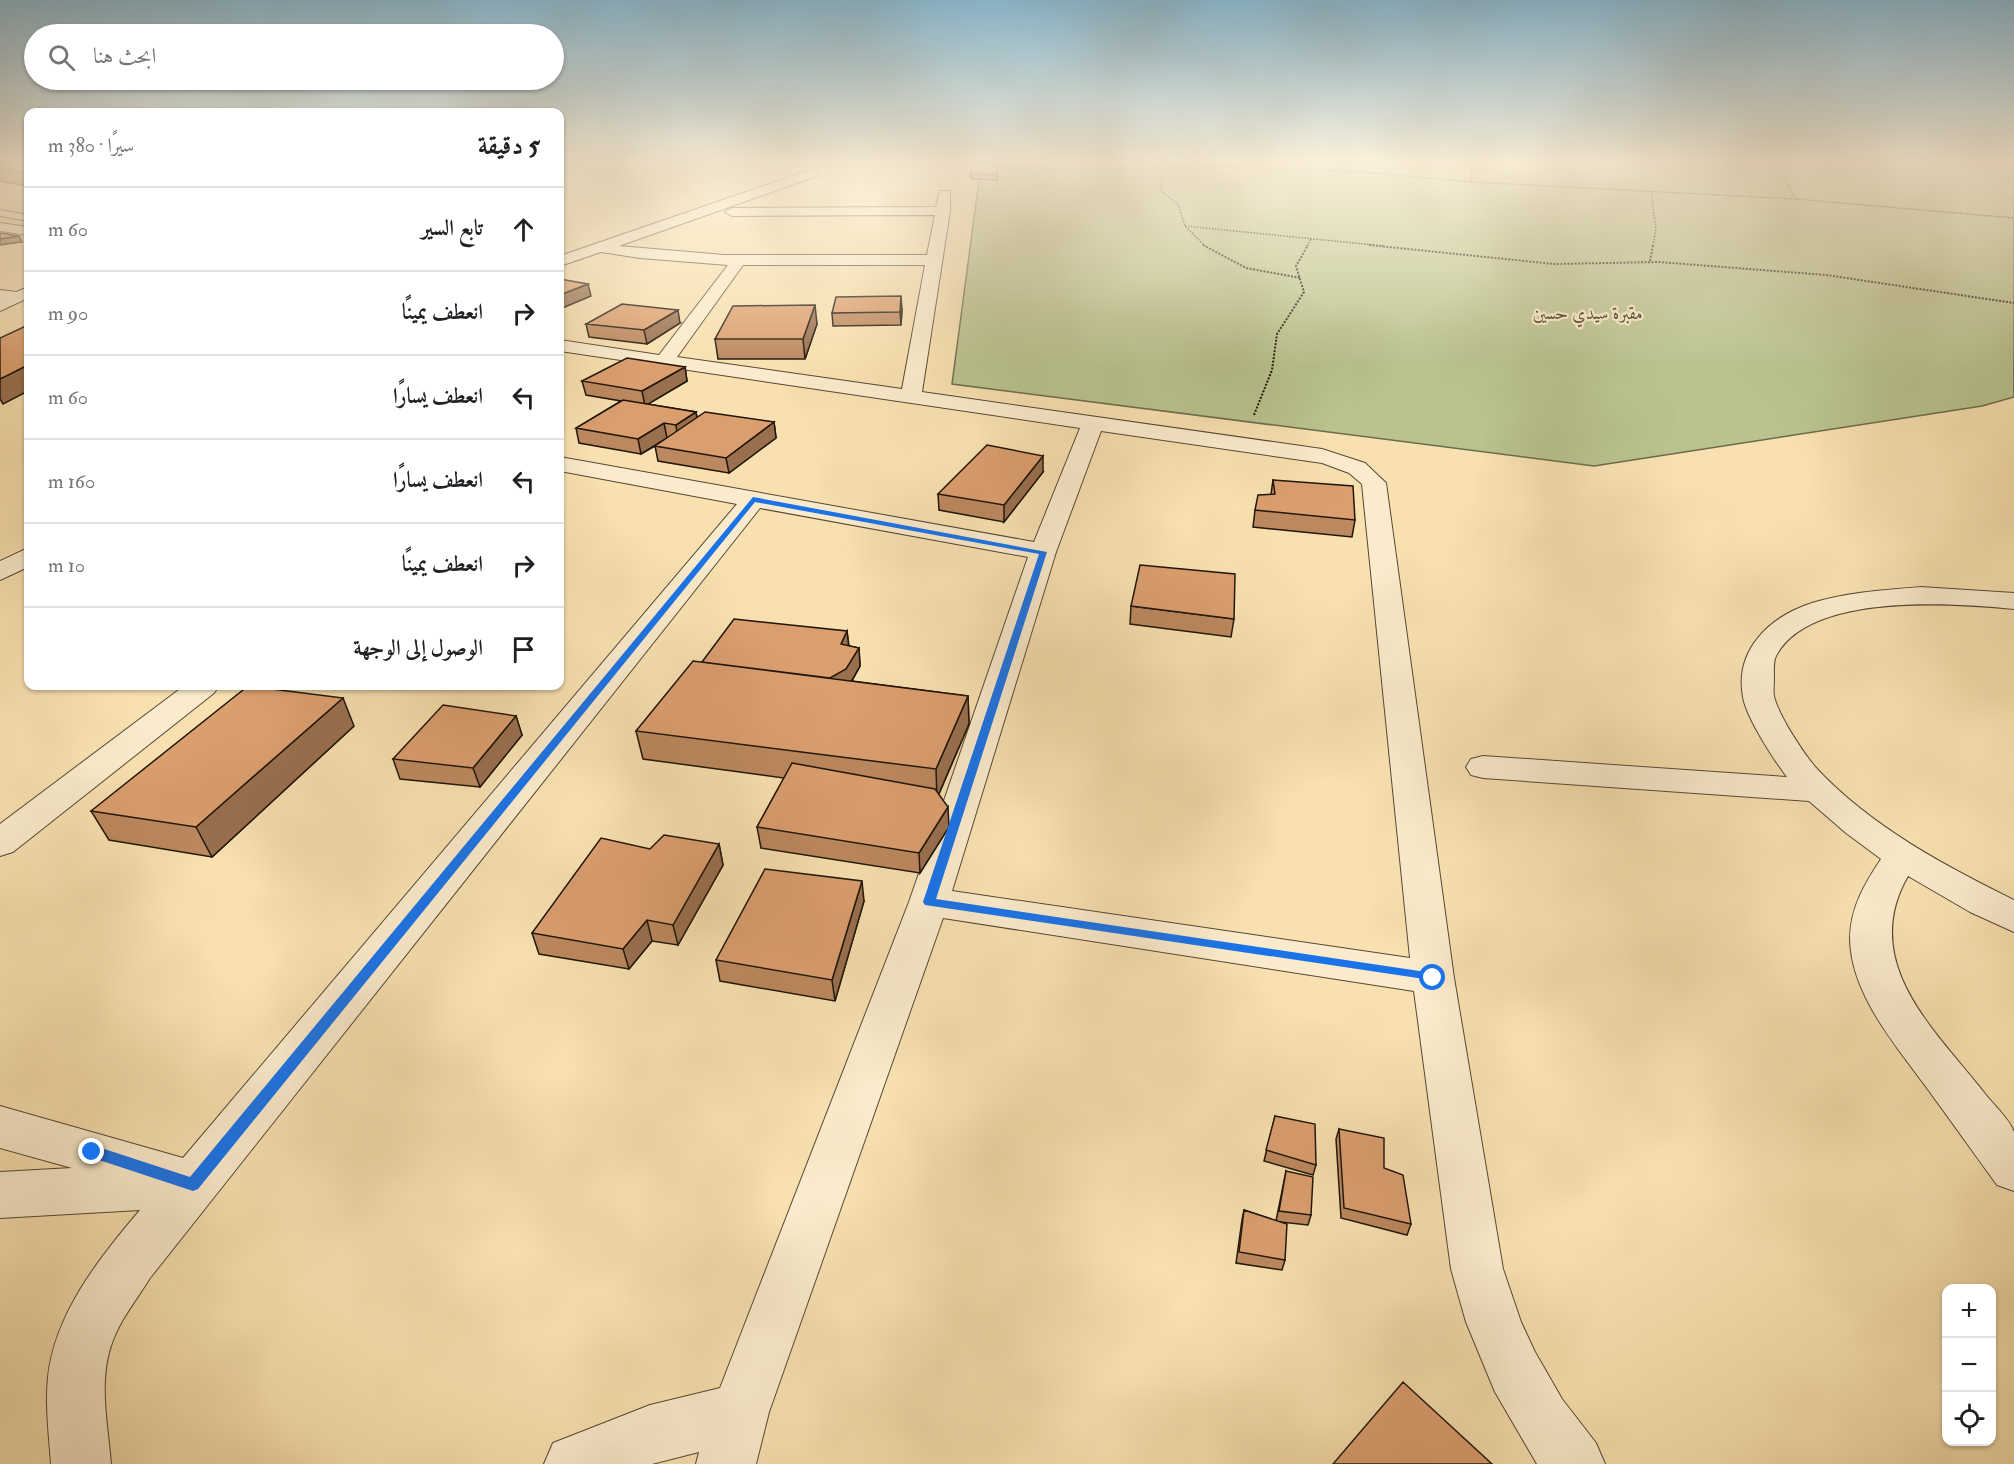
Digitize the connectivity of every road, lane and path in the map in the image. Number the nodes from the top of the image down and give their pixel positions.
1 (645, 231) edge
2 (940, 231) edge
3 (1190, 231) edge
4 (1237, 231) edge
5 (1656, 231) edge
6 (1311, 239) junction
7 (599, 247) junction
8 (740, 259) junction
9 (564, 260) edge
10 (935, 260) junction
11 (1650, 261) junction
12 (1300, 278) junction
13 (0, 295) edge
14 (24, 295) edge
15 (2014, 303) edge
16 (0, 306) edge
17 (564, 347) edge
18 (664, 361) junction
19 (911, 396) junction
20 (1251, 422) dead end
21 (1094, 423) junction
22 (564, 465) edge
23 (753, 500) junction
24 (1043, 552) junction
25 (24, 558) edge
26 (0, 572) edge
27 (2014, 602) edge
28 (197, 690) edge
29 (1483, 766) dead end
30 (1819, 790) junction
31 (0, 843) edge
32 (1902, 855) junction
33 (929, 902) junction
34 (2014, 917) edge
35 (1433, 978) junction
36 (0, 1127) edge
37 (2014, 1169) edge
38 (193, 1184) junction
39 (0, 1195) edge
40 (733, 1438) edge
41 (81, 1464) edge
42 (574, 1464) edge
43 (1575, 1464) edge

1 - 7 street
2 - 10 street
3 - 12 path
4 - 6 path
5 - 11 path
6 - 11 path
6 - 12 path
7 - 8 street
7 - 9 street
8 - 10 street
8 - 18 street
10 - 19 street
11 - 15 path
12 - 20 path
13 - 14 street
14 - 16 street
17 - 18 street
18 - 19 street
19 - 21 street
21 - 24 street
21 - 35 street
22 - 23 street
23 - 24 street
23 - 38 street
24 - 33 street
25 - 26 street
27 - 30 street
28 - 31 street
29 - 30 street
30 - 32 street
32 - 34 street
32 - 37 street
33 - 35 street
33 - 40 street
35 - 43 street
36 - 38 street
38 - 39 street
38 - 41 street
40 - 42 street

